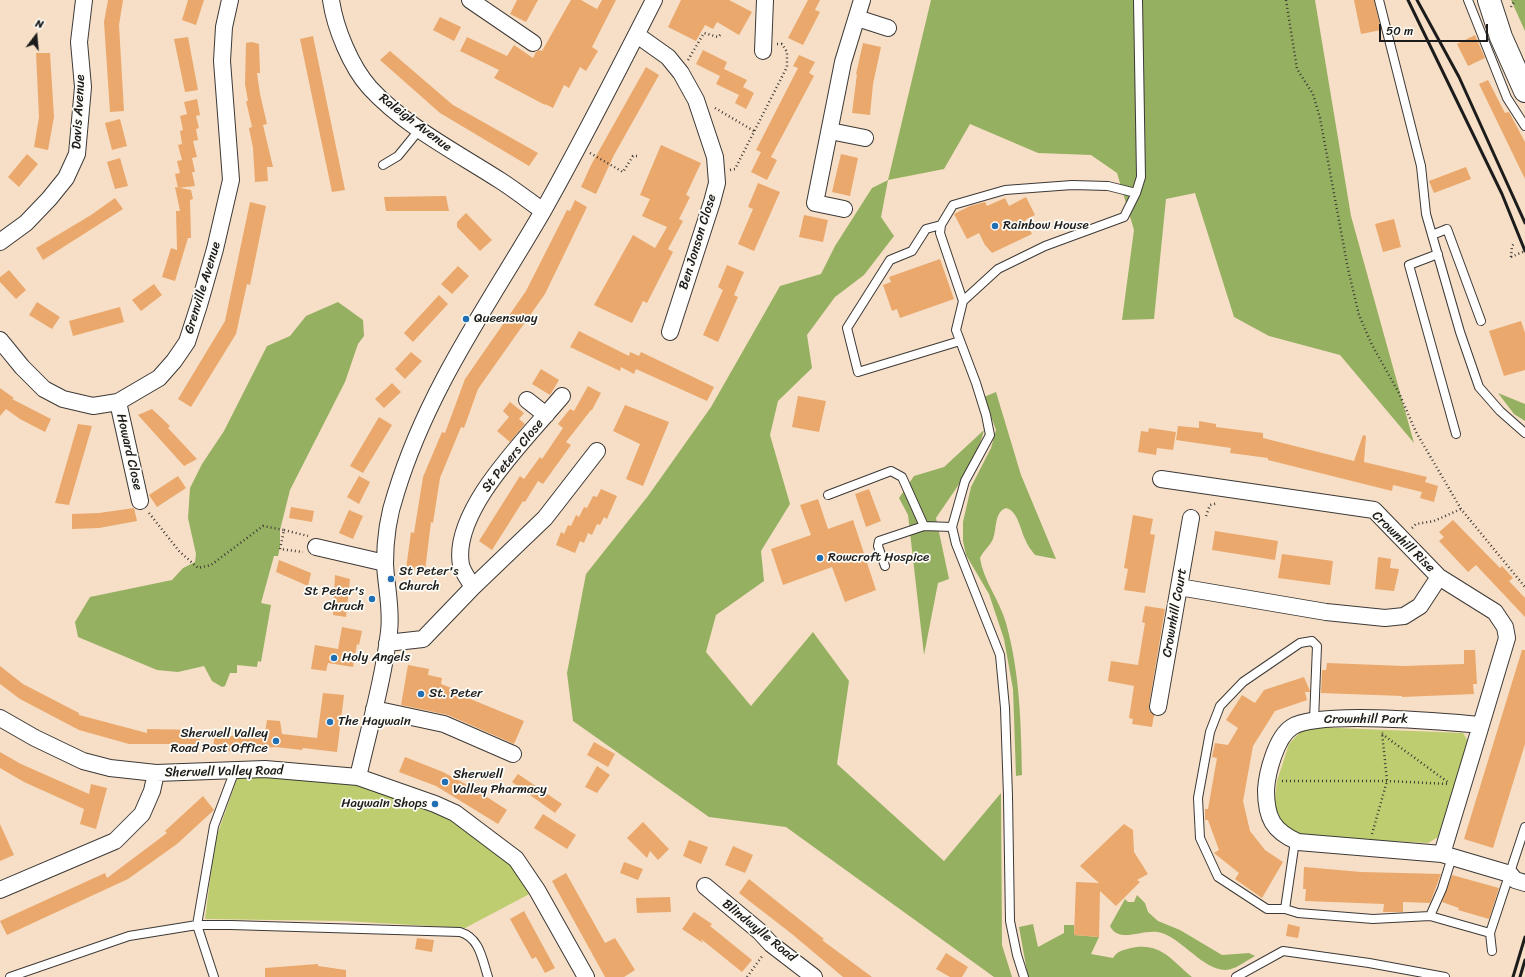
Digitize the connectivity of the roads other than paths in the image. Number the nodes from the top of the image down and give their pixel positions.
1 (84, 0) edge
2 (230, 0) edge
3 (331, 0) edge
4 (470, 0) edge
5 (654, 0) edge
6 (765, 0) edge
7 (862, 0) edge
8 (1138, 0) edge
9 (1379, 0) edge
10 (1468, 0) edge
11 (1489, 0) edge
12 (491, 6) edge
13 (857, 18) junction
14 (888, 28) dead end
15 (637, 35) junction
16 (533, 43) dead end
17 (763, 48) road end
18 (1524, 91) edge
19 (1525, 126) edge
20 (420, 129) junction
21 (830, 131) junction
22 (864, 138) dead end
23 (383, 166) dead end
24 (1136, 193) junction
25 (844, 209) dead end
26 (543, 211) junction
27 (941, 225) junction
28 (1432, 235) junction
29 (0, 242) edge
30 (1438, 254) junction
31 (963, 301) junction
32 (1481, 321) dead end
33 (670, 332) dead end
34 (0, 340) edge
35 (960, 341) junction
36 (562, 396) dead end
37 (527, 400) dead end
38 (118, 402) junction
39 (546, 415) junction
40 (1525, 432) edge
41 (1456, 434) dead end
42 (597, 451) dead end
43 (1161, 479) dead end
44 (828, 495) dead end
45 (140, 501) road end
46 (1191, 518) road end
47 (924, 526) junction
48 (952, 527) junction
49 (316, 547) road end
50 (385, 563) junction
51 (885, 566) dead end
52 (1439, 577) junction
53 (473, 586) junction
54 (1179, 587) junction
55 (387, 643) junction
56 (1158, 707) dead end
57 (374, 709) junction
58 (0, 718) edge
59 (1314, 720) junction
60 (1482, 725) junction
61 (513, 754) dead end
62 (235, 770) junction
63 (156, 773) junction
64 (358, 777) junction
65 (1525, 827) edge
66 (1295, 841) junction
67 (1447, 855) junction
68 (1510, 874) junction
69 (1525, 883) edge
70 (705, 886) dead end
71 (0, 890) edge
72 (1285, 910) junction
73 (1430, 916) junction
74 (197, 925) junction
75 (1490, 933) junction
76 (1492, 951) dead end
77 (10, 977) edge
78 (214, 977) edge
79 (488, 977) edge
80 (586, 977) edge
81 (814, 977) edge
82 (1024, 977) edge
83 (1236, 977) edge
84 (1445, 977) edge

1 - 29 street, Davis Avenue
2 - 38 street, Grenville Avenue
3 - 20 street, Raleigh Avenue
4 - 12 street
5 - 15 street
6 - 17 street
7 - 13 street
8 - 24 lane
9 - 28 lane
10 - 19 lane
11 - 18 main road
12 - 16 street
13 - 14 street
13 - 21 street
15 - 26 street
15 - 33 street, Ben Jonson Close
20 - 23 lane
20 - 26 street, Raleigh Avenue
21 - 22 street
21 - 25 street
24 - 27 lane
24 - 31 lane
26 - 50 street
27 - 31 lane
27 - 35 lane
28 - 30 lane
28 - 32 lane
30 - 40 lane
30 - 41 lane
31 - 35 lane
34 - 38 street, Grenville Avenue
35 - 48 lane
36 - 39 street, St Peters Close
37 - 39 street, St Peters Close
38 - 45 street, Howard Close
39 - 53 street, St Peters Close
42 - 53 street
43 - 52 street, Crownhill Rise
44 - 47 lane
46 - 54 street, Crownhill Court
47 - 48 lane
47 - 51 lane
48 - 82 lane
49 - 50 street
50 - 55 street
52 - 54 street, Crownhill Rise
52 - 60 street
53 - 55 street
54 - 56 street, Crownhill Court
55 - 57 street
57 - 61 street
57 - 64 street
58 - 63 street, Sherwell Valley Road
59 - 60 street, Crownhill Park
59 - 66 street, Crownhill Park
59 - 72 lane
60 - 67 street
62 - 63 street, Sherwell Valley Road
62 - 64 street, Sherwell Valley Road
62 - 74 lane
63 - 71 street
64 - 80 street, Sherwell Valley Road
65 - 68 lane
66 - 67 street
66 - 72 lane
67 - 68 street
67 - 73 lane
68 - 69 street
68 - 75 lane
70 - 81 street, Blindwylle Road
72 - 73 lane
73 - 75 lane
74 - 77 lane
74 - 78 lane
74 - 79 lane
75 - 76 lane
83 - 84 lane

